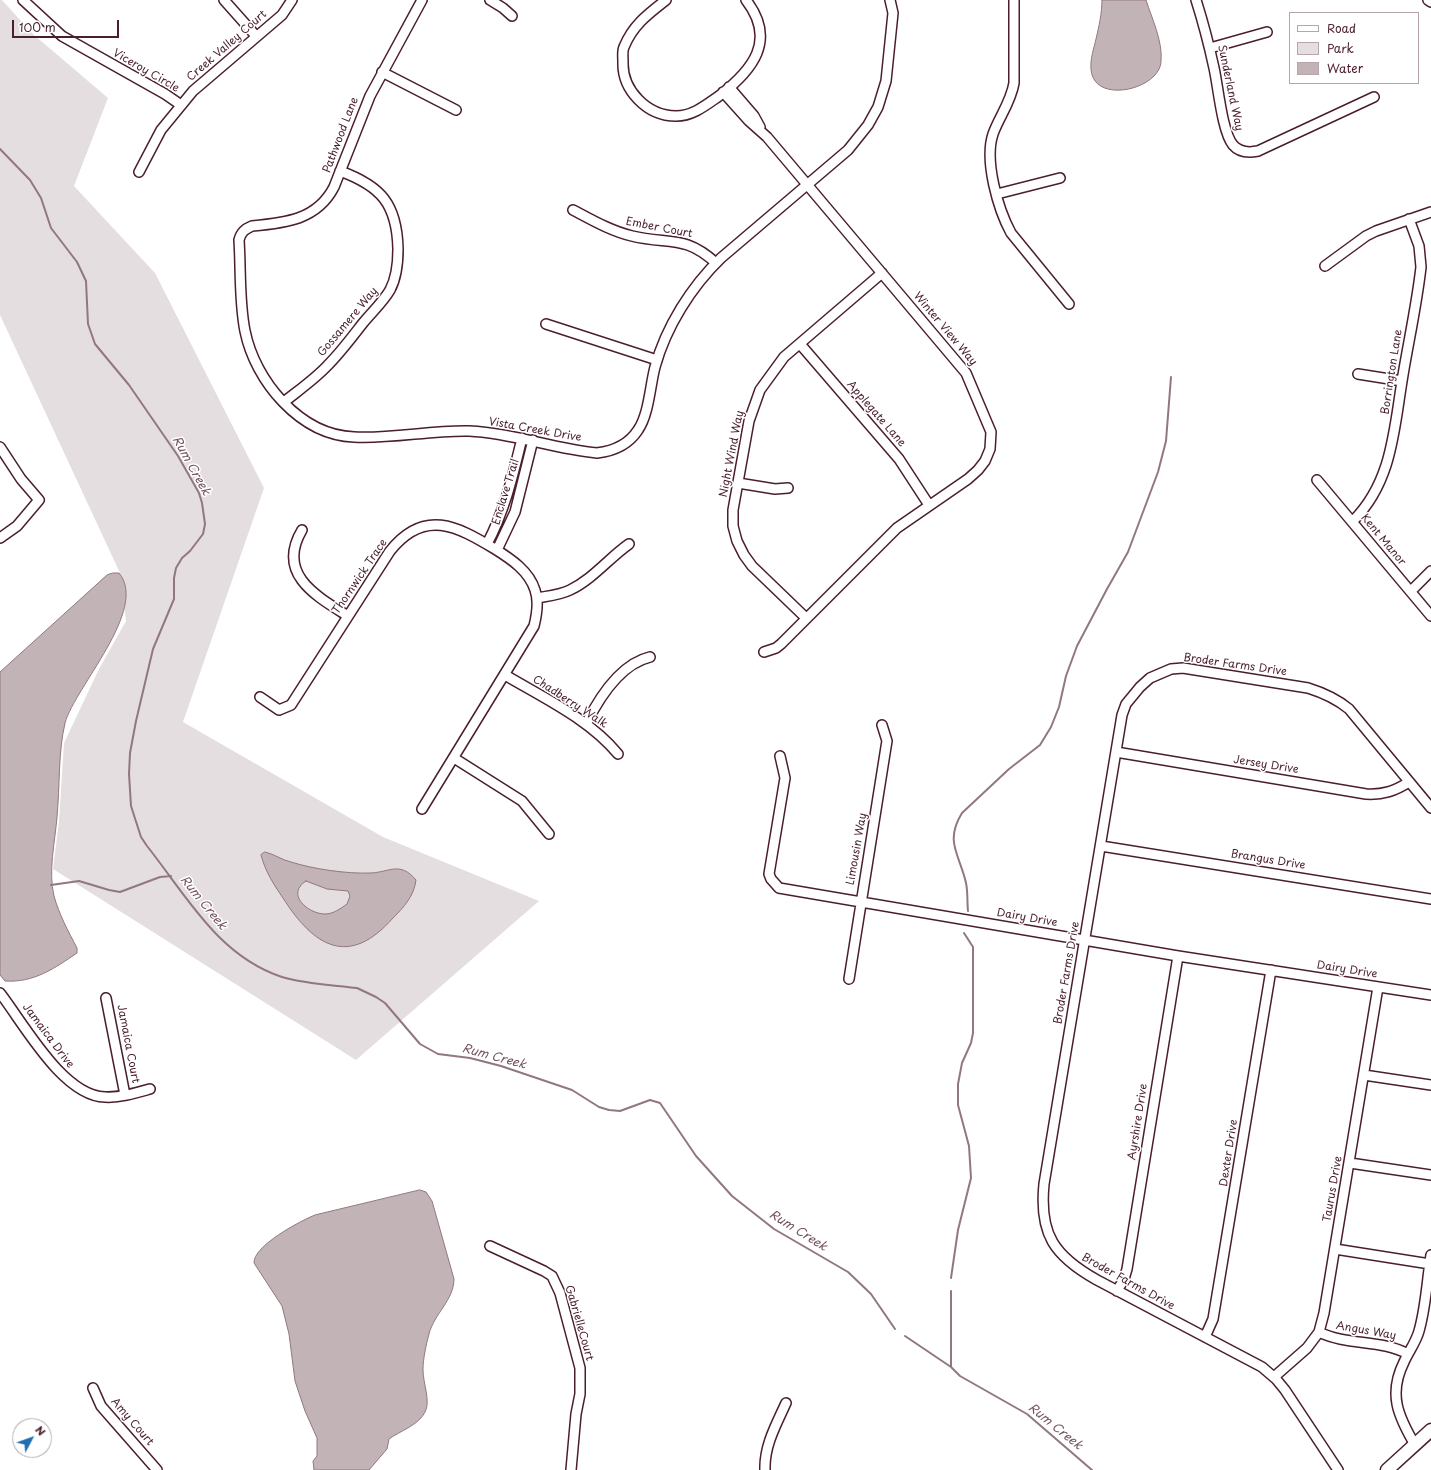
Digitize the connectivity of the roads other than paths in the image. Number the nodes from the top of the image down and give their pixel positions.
1 (24, 0) edge
2 (224, 0) edge
3 (292, 0) edge
4 (422, 0) edge
5 (490, 0) edge
6 (666, 0) edge
7 (746, 0) edge
8 (890, 0) edge
9 (1014, 0) edge
10 (1196, 0) edge
11 (1428, 0) edge
12 (1431, 2) edge
13 (654, 4) edge
14 (512, 16) dead end
15 (1267, 32) dead end
16 (256, 36) junction
17 (1210, 48) junction
18 (382, 72) junction
19 (726, 90) junction
20 (1374, 97) dead end
21 (181, 105) junction
22 (456, 110) dead end
23 (340, 171) junction
24 (139, 172) dead end
25 (1060, 178) dead end
26 (807, 184) junction
27 (997, 194) junction
28 (573, 210) dead end
29 (1431, 212) edge
30 (1409, 219) junction
31 (244, 230) joint
32 (716, 263) junction
33 (1324, 266) dead end
34 (882, 273) junction
35 (1069, 304) dead end
36 (546, 324) dead end
37 (800, 344) junction
38 (657, 360) junction
39 (1358, 374) dead end
40 (1402, 381) junction
41 (284, 402) junction
42 (522, 438) junction
43 (533, 440) junction
44 (0, 447) edge
45 (1317, 480) dead end
46 (738, 483) junction
47 (788, 488) dead end
48 (508, 495) junction
49 (520, 496) junction
50 (929, 505) junction
51 (1353, 521) junction
52 (302, 530) dead end
53 (0, 538) edge
54 (486, 544) junction
55 (629, 544) dead end
56 (497, 550) junction
57 (1431, 571) edge
58 (1411, 591) junction
59 (537, 598) junction
60 (348, 616) junction
61 (1431, 616) edge
62 (806, 618) junction
63 (764, 652) dead end
64 (650, 657) dead end
65 (505, 675) junction
66 (260, 697) dead end
67 (586, 724) junction
68 (882, 725) dead end
69 (1116, 752) junction
70 (618, 754) dead end
71 (780, 756) dead end
72 (454, 758) junction
73 (1409, 782) junction
74 (1431, 808) edge
75 (422, 809) dead end
76 (549, 834) dead end
77 (1101, 846) junction
78 (1431, 899) edge
79 (860, 902) junction
80 (1085, 939) junction
81 (1178, 956) junction
82 (1271, 970) junction
83 (849, 979) dead end
84 (1378, 987) junction
85 (0, 992) edge
86 (1431, 995) edge
87 (106, 998) dead end
88 (1364, 1075) junction
89 (1431, 1085) edge
90 (150, 1089) dead end
91 (125, 1096) junction
92 (1350, 1163) junction
93 (1431, 1175) edge
94 (490, 1246) dead end
95 (1335, 1248) junction
96 (1430, 1260) edge
97 (1117, 1291) junction
98 (1319, 1332) junction
99 (1205, 1337) junction
100 (1408, 1354) junction
101 (1274, 1377) junction
102 (93, 1388) dead end
103 (786, 1403) dead end
104 (1431, 1430) edge
105 (1415, 1445) junction
106 (157, 1470) edge
107 (571, 1470) edge
108 (765, 1470) edge
109 (1338, 1470) edge
110 (1387, 1470) edge

1 - 21 street, Viceroy Circle
2 - 16 street
3 - 16 street, Creek Valley Court
4 - 18 street, Pathwood Lane
5 - 14 street
6 - 13 street
7 - 19 street
8 - 26 street, Vista Creek Drive
9 - 27 street
10 - 17 street, Sunderland Way
11 - 12 street
13 - 19 street
15 - 17 street
16 - 21 street, Creek Valley Court
17 - 20 street, Sunderland Way
18 - 22 street
18 - 23 street, Pathwood Lane
19 - 26 street, Winter View Way
21 - 24 street, Creek Valley Court
23 - 31 street, Pathwood Lane
23 - 41 street, Gossamere Way
25 - 27 street
26 - 32 street, Vista Creek Drive
26 - 34 street, Winter View Way
27 - 35 street
28 - 32 street, Ember Court
29 - 30 street
30 - 33 street
30 - 40 street, Borrington Lane
31 - 41 street, Vista Creek Drive
32 - 38 street, Vista Creek Drive
34 - 37 street, Night Wind Way
34 - 50 street, Winter View Way
36 - 38 street
37 - 46 street, Night Wind Way
37 - 50 street, Applegate Lane
38 - 43 street, Vista Creek Drive
39 - 40 street
40 - 51 street, Borrington Lane
41 - 42 street, Vista Creek Drive
42 - 43 street, Vista Creek Drive
42 - 48 street, Enclave Trail
43 - 49 street, Enclave Trail
44 - 53 street
45 - 51 street, Kent Manor
46 - 47 street
46 - 62 street, Night Wind Way
48 - 49 street
48 - 54 street, Enclave Trail
49 - 56 street, Enclave Trail
50 - 62 street, Winter View Way
51 - 58 street, Kent Manor
52 - 60 street
54 - 56 street, Thornwick Trace
54 - 60 street, Thornwick Trace
55 - 59 street
56 - 59 street, Thornwick Trace
57 - 58 street
58 - 61 street, Kent Manor
59 - 65 street, Thornwick Trace
60 - 66 street, Thornwick Trace
62 - 63 street, Winter View Way
64 - 67 street
65 - 67 street, Chadberry Walk
65 - 72 street, Thornwick Trace
67 - 70 street, Chadberry Walk
68 - 79 street, Limousin Way
69 - 73 street, Jersey Drive
69 - 73 street, Broder Farms Drive
69 - 77 street, Broder Farms Drive
71 - 79 street, Dairy Drive
72 - 75 street, Thornwick Trace
72 - 76 street
73 - 74 street, Broder Farms Drive
77 - 78 street, Brangus Drive
77 - 80 street, Broder Farms Drive
79 - 80 street, Dairy Drive
79 - 83 street, Limousin Way
80 - 81 street, Dairy Drive
80 - 97 street, Broder Farms Drive
81 - 82 street, Dairy Drive
81 - 97 street, Ayrshire Drive
82 - 84 street, Dairy Drive
82 - 99 street, Dexter Drive
84 - 86 street, Dairy Drive
84 - 88 street, Taurus Drive
85 - 91 street, Jamaica Drive
87 - 91 street, Jamaica Court
88 - 89 street
88 - 92 street, Taurus Drive
90 - 91 street, Jamaica Drive
92 - 93 street
92 - 95 street, Taurus Drive
94 - 107 street, GabrielleCourt
95 - 96 street
95 - 98 street, Taurus Drive
96 - 100 street
97 - 99 street, Broder Farms Drive
98 - 100 street, Angus Way
98 - 101 street, Taurus Drive
99 - 101 street, Broder Farms Drive
100 - 105 street
101 - 109 street, Broder Farms Drive
102 - 106 street, Amy Court
103 - 108 street
104 - 105 street
105 - 110 street

